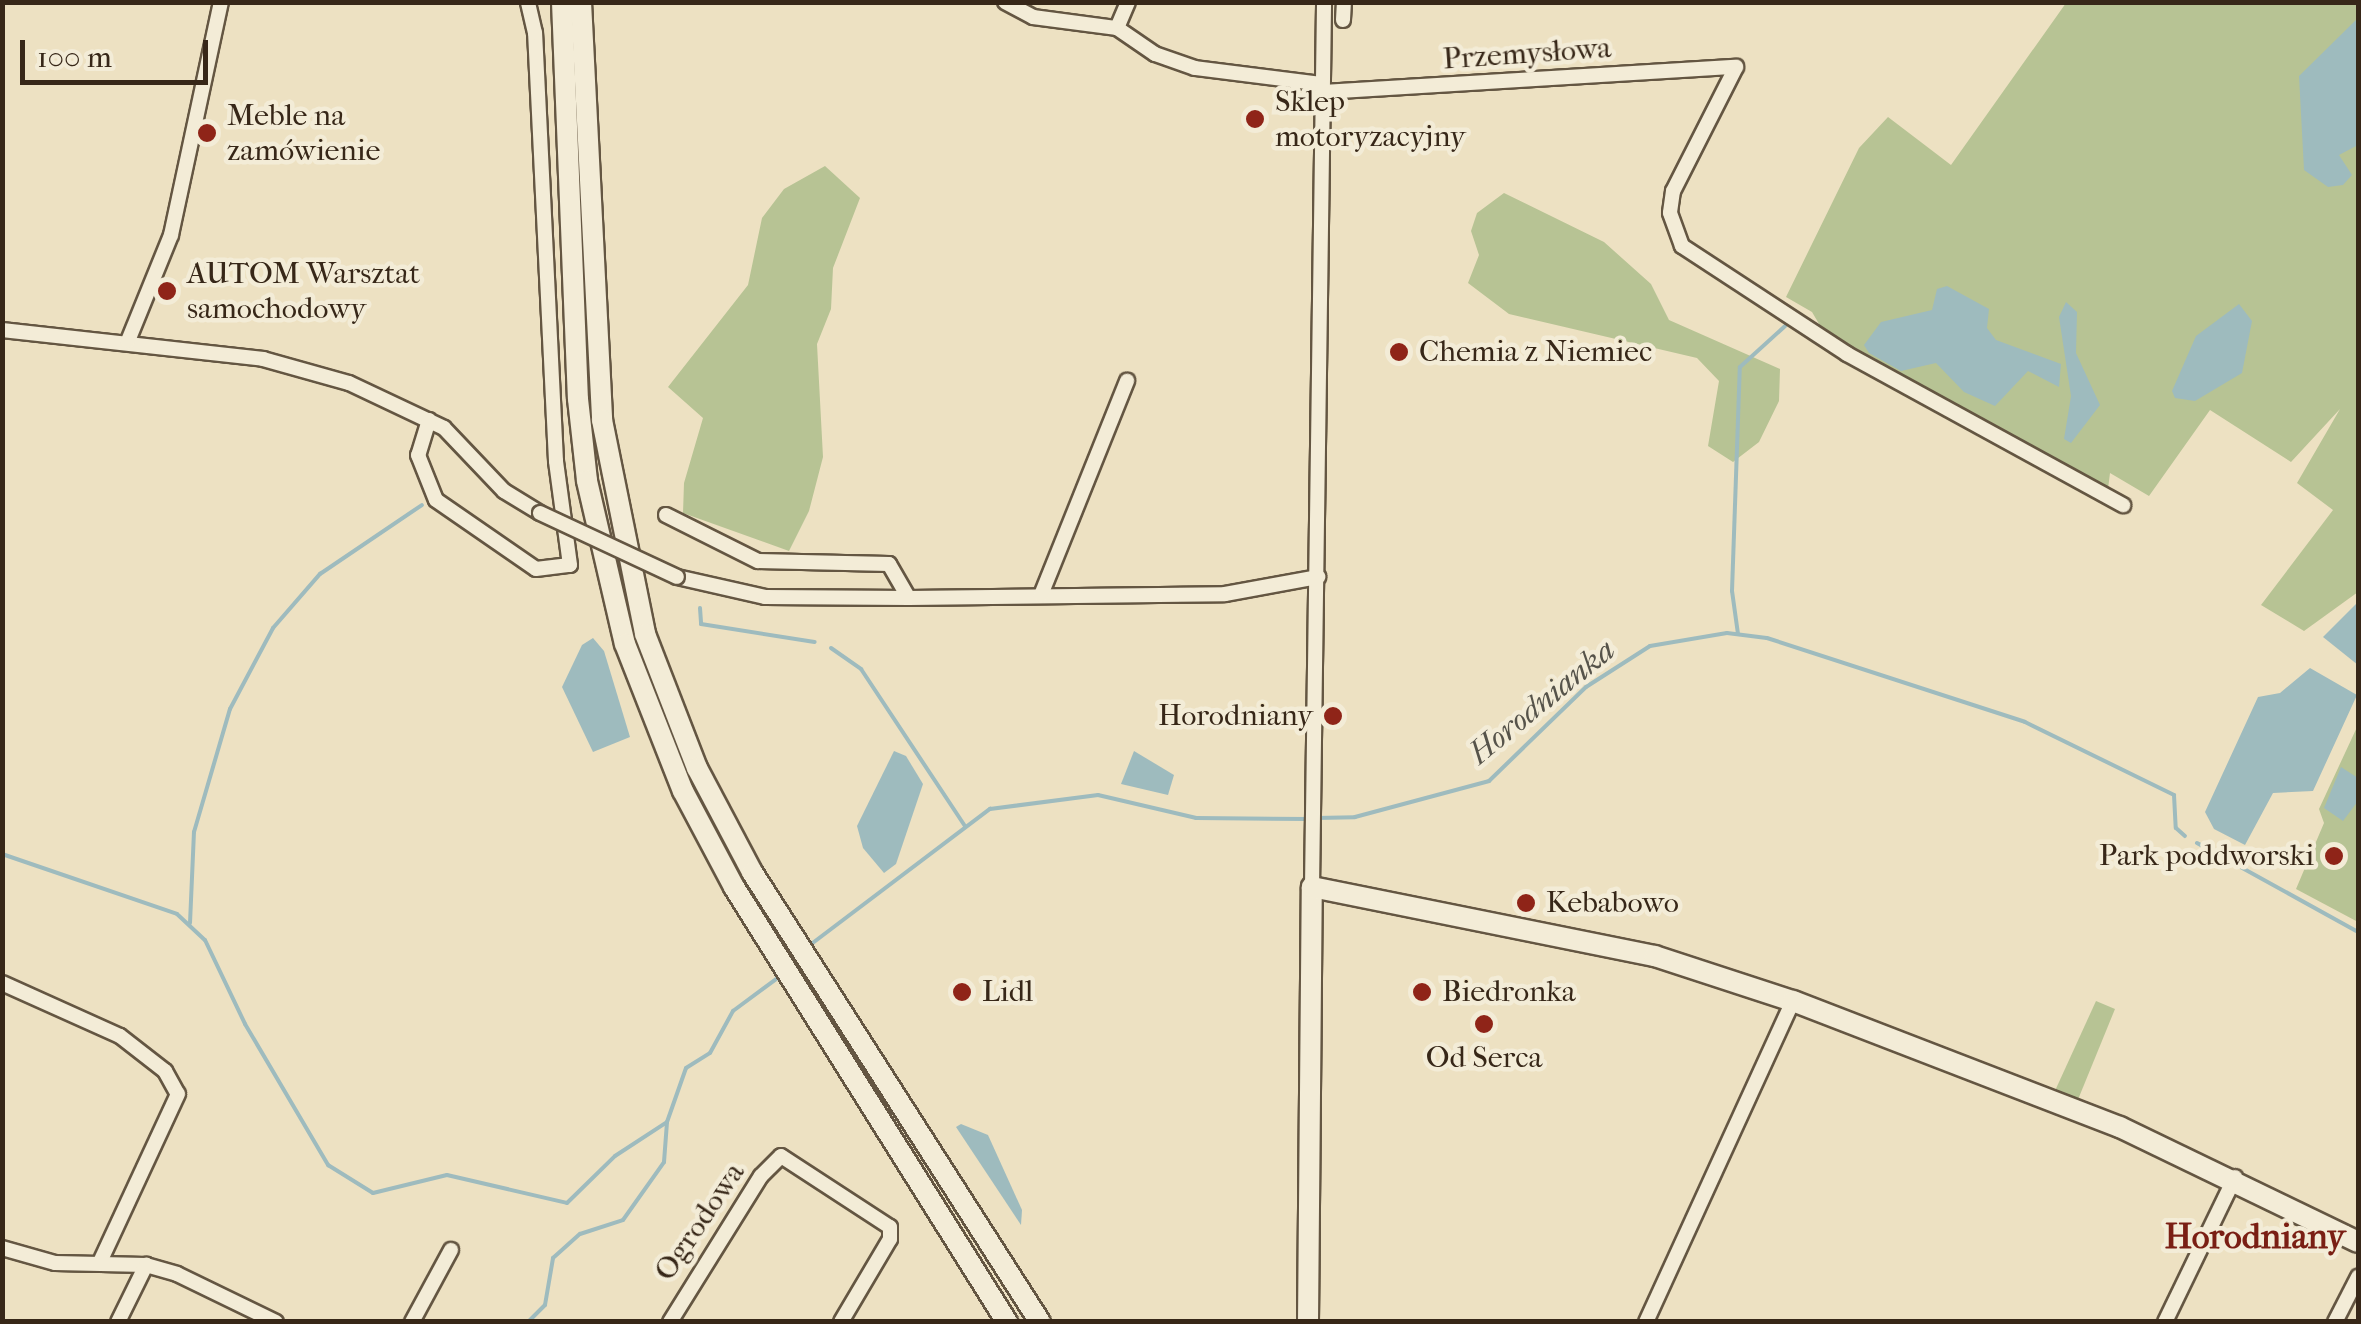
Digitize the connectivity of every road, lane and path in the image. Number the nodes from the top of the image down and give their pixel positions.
1 (221, 2) edge
2 (528, 2) edge
3 (562, 2) edge
4 (581, 2) edge
5 (1005, 2) edge
6 (1128, 2) edge
7 (1324, 2) edge
8 (1344, 2) edge
9 (1343, 20) dead end
10 (1117, 28) junction
11 (1322, 88) junction
12 (2, 330) edge
13 (128, 340) junction
14 (1127, 381) dead end
15 (429, 420) junction
16 (2122, 504) dead end
17 (666, 515) dead end
18 (1318, 577) junction
19 (1041, 594) junction
20 (909, 598) junction
21 (1312, 887) junction
22 (2, 983) edge
23 (1793, 1002) junction
24 (2234, 1177) junction
25 (2358, 1242) edge
26 (2, 1248) edge
27 (451, 1250) dead end
28 (100, 1262) junction
29 (146, 1266) junction
30 (2358, 1277) edge
31 (2337, 1318) edge
32 (118, 1322) edge
33 (276, 1322) edge
34 (412, 1322) edge
35 (670, 1322) edge
36 (841, 1322) edge
37 (1008, 1322) edge
38 (1040, 1322) edge
39 (1308, 1322) edge
40 (1646, 1322) edge
41 (2165, 1322) edge
42 (2355, 1322) edge

1 - 13 street
2 - 15 street
3 - 37 main road
4 - 38 main road
5 - 10 street
6 - 10 street
7 - 11 street
8 - 9 street
10 - 11 street, Przemysłowa
11 - 16 street, Przemysłowa
11 - 18 street
12 - 13 street
13 - 15 street
14 - 19 street
15 - 20 street, bridge
17 - 20 street
18 - 19 street
18 - 21 street
19 - 20 street
21 - 23 main road
21 - 39 main road
22 - 28 street
23 - 24 main road
23 - 40 street
24 - 25 main road
24 - 41 street
26 - 28 street
27 - 34 street
28 - 29 street
29 - 32 street
29 - 33 street
30 - 31 street
31 - 42 street
35 - 36 street, Ogrodowa

